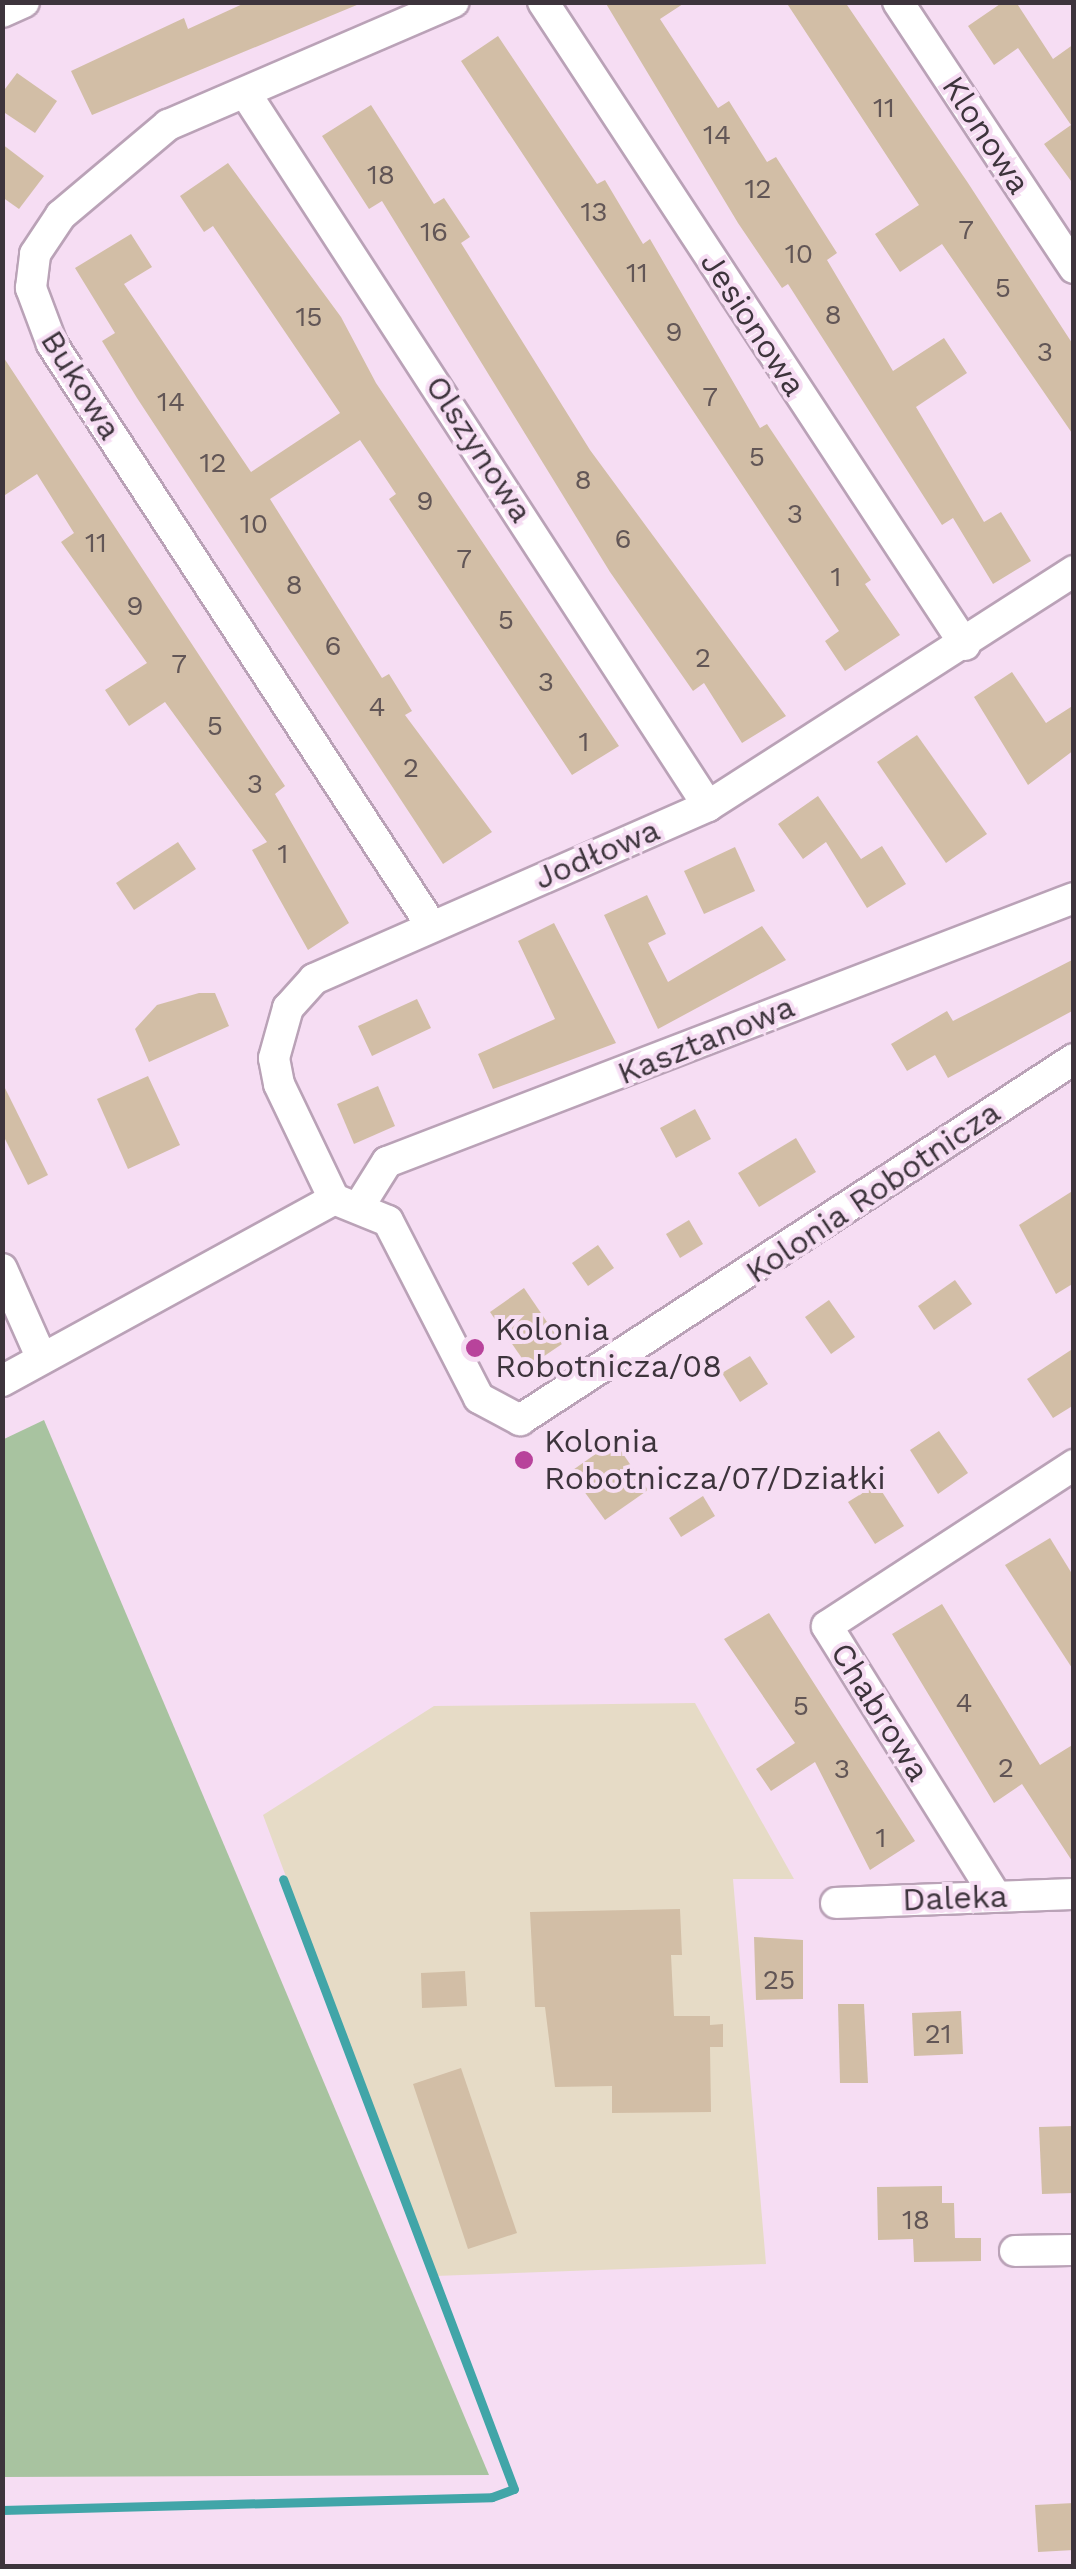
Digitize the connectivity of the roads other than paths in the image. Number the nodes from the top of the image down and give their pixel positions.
1 (24, 2) edge
2 (454, 2) edge
3 (544, 2) edge
4 (898, 2) edge
5 (2, 12) edge
6 (246, 94) junction
7 (1074, 268) edge
8 (1074, 570) edge
9 (965, 645) junction
10 (708, 806) junction
11 (1074, 898) edge
12 (431, 925) junction
13 (1074, 1059) edge
14 (347, 1202) junction
15 (2, 1269) edge
16 (42, 1358) junction
17 (2, 1380) edge
18 (1071, 1474) edge
19 (1074, 1894) edge
20 (995, 1895) junction
21 (836, 1903) dead end
22 (1074, 2250) edge
23 (1015, 2251) dead end

1 - 5 street
2 - 6 street, Bukowa
3 - 9 street, Jesionowa
4 - 7 street, Klonowa
6 - 10 street, Olszynowa
6 - 12 street, Bukowa
8 - 9 street, Jodłowa
9 - 10 street, Jodłowa
10 - 12 street, Jodłowa
11 - 14 street, Kasztanowa
12 - 14 street, Jodłowa
13 - 14 street, Kolonia Robotnicza
14 - 16 street, Kasztanowa
15 - 16 street
16 - 17 street, Kasztanowa
18 - 20 street, Chabrowa
19 - 20 street, Daleka
20 - 21 street, Daleka
22 - 23 street

